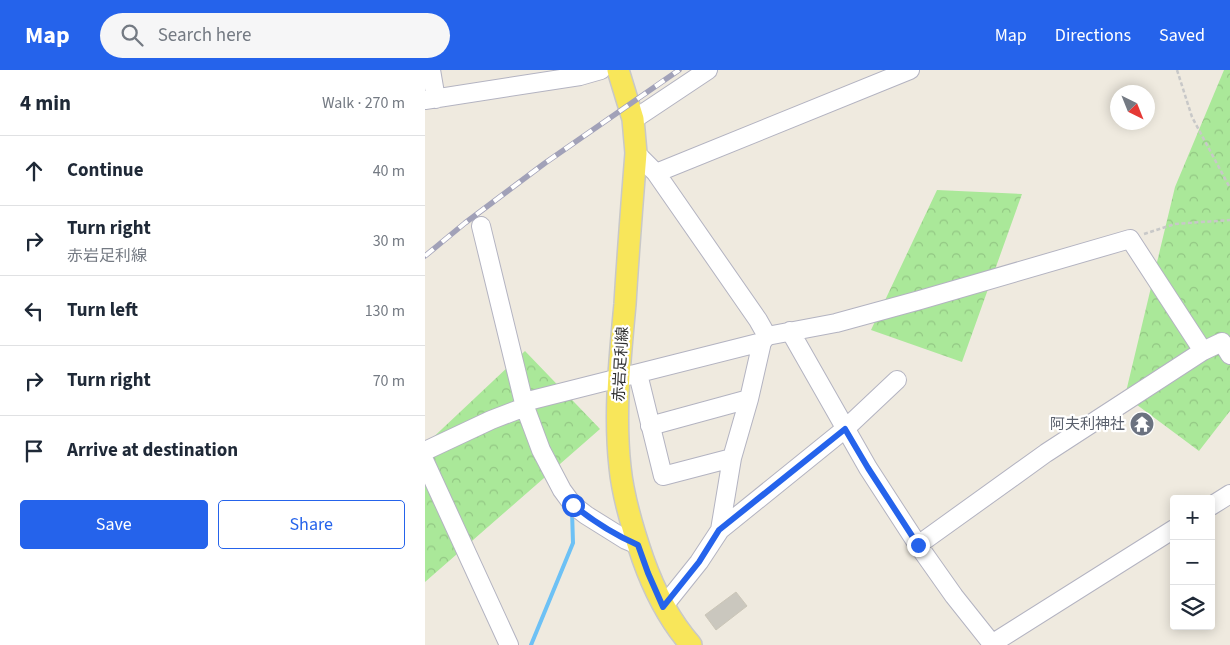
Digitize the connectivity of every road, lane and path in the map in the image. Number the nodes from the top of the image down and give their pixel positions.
1 (431, 70) edge
2 (601, 70) edge
3 (618, 70) edge
4 (708, 70) edge
5 (910, 70) edge
6 (1177, 70) edge
7 (430, 99) edge
8 (633, 119) junction
9 (636, 152) junction
10 (656, 173) junction
11 (1230, 188) edge
12 (1230, 220) edge
13 (481, 226) dead end
14 (1130, 239) junction
15 (791, 331) junction
16 (765, 339) junction
17 (1203, 351) junction
18 (1230, 356) edge
19 (628, 376) junction
20 (897, 380) dead end
21 (749, 399) junction
22 (524, 404) junction
23 (650, 426) junction
24 (845, 429) junction
25 (425, 451) edge
26 (733, 458) junction
27 (425, 462) edge
28 (1230, 494) edge
29 (1215, 503) edge
30 (719, 530) junction
31 (1170, 532) edge
32 (638, 545) junction
33 (918, 545) junction
34 (663, 607) junction
35 (686, 644) edge
36 (992, 644) edge
37 (509, 645) edge

1 - 7 street
2 - 7 street
3 - 8 main road, 赤岩足利線
4 - 8 street
5 - 10 street
6 - 11 path
8 - 9 main road, 赤岩足利線
9 - 10 street
9 - 19 main road, 赤岩足利線
10 - 16 street
12 - 14 path
13 - 22 street
14 - 15 street
14 - 17 street
15 - 16 street
15 - 24 street
16 - 19 street
16 - 21 street
17 - 18 street
17 - 33 street
19 - 22 street
19 - 23 street
19 - 32 main road, 赤岩足利線
20 - 24 street
21 - 23 street
21 - 26 street
22 - 25 street
22 - 32 street
23 - 26 street
24 - 30 street
24 - 33 street
26 - 30 street
27 - 37 street
28 - 29 street
30 - 34 street
31 - 36 street
32 - 34 main road, 赤岩足利線
33 - 36 street
34 - 35 main road, 赤岩足利線

